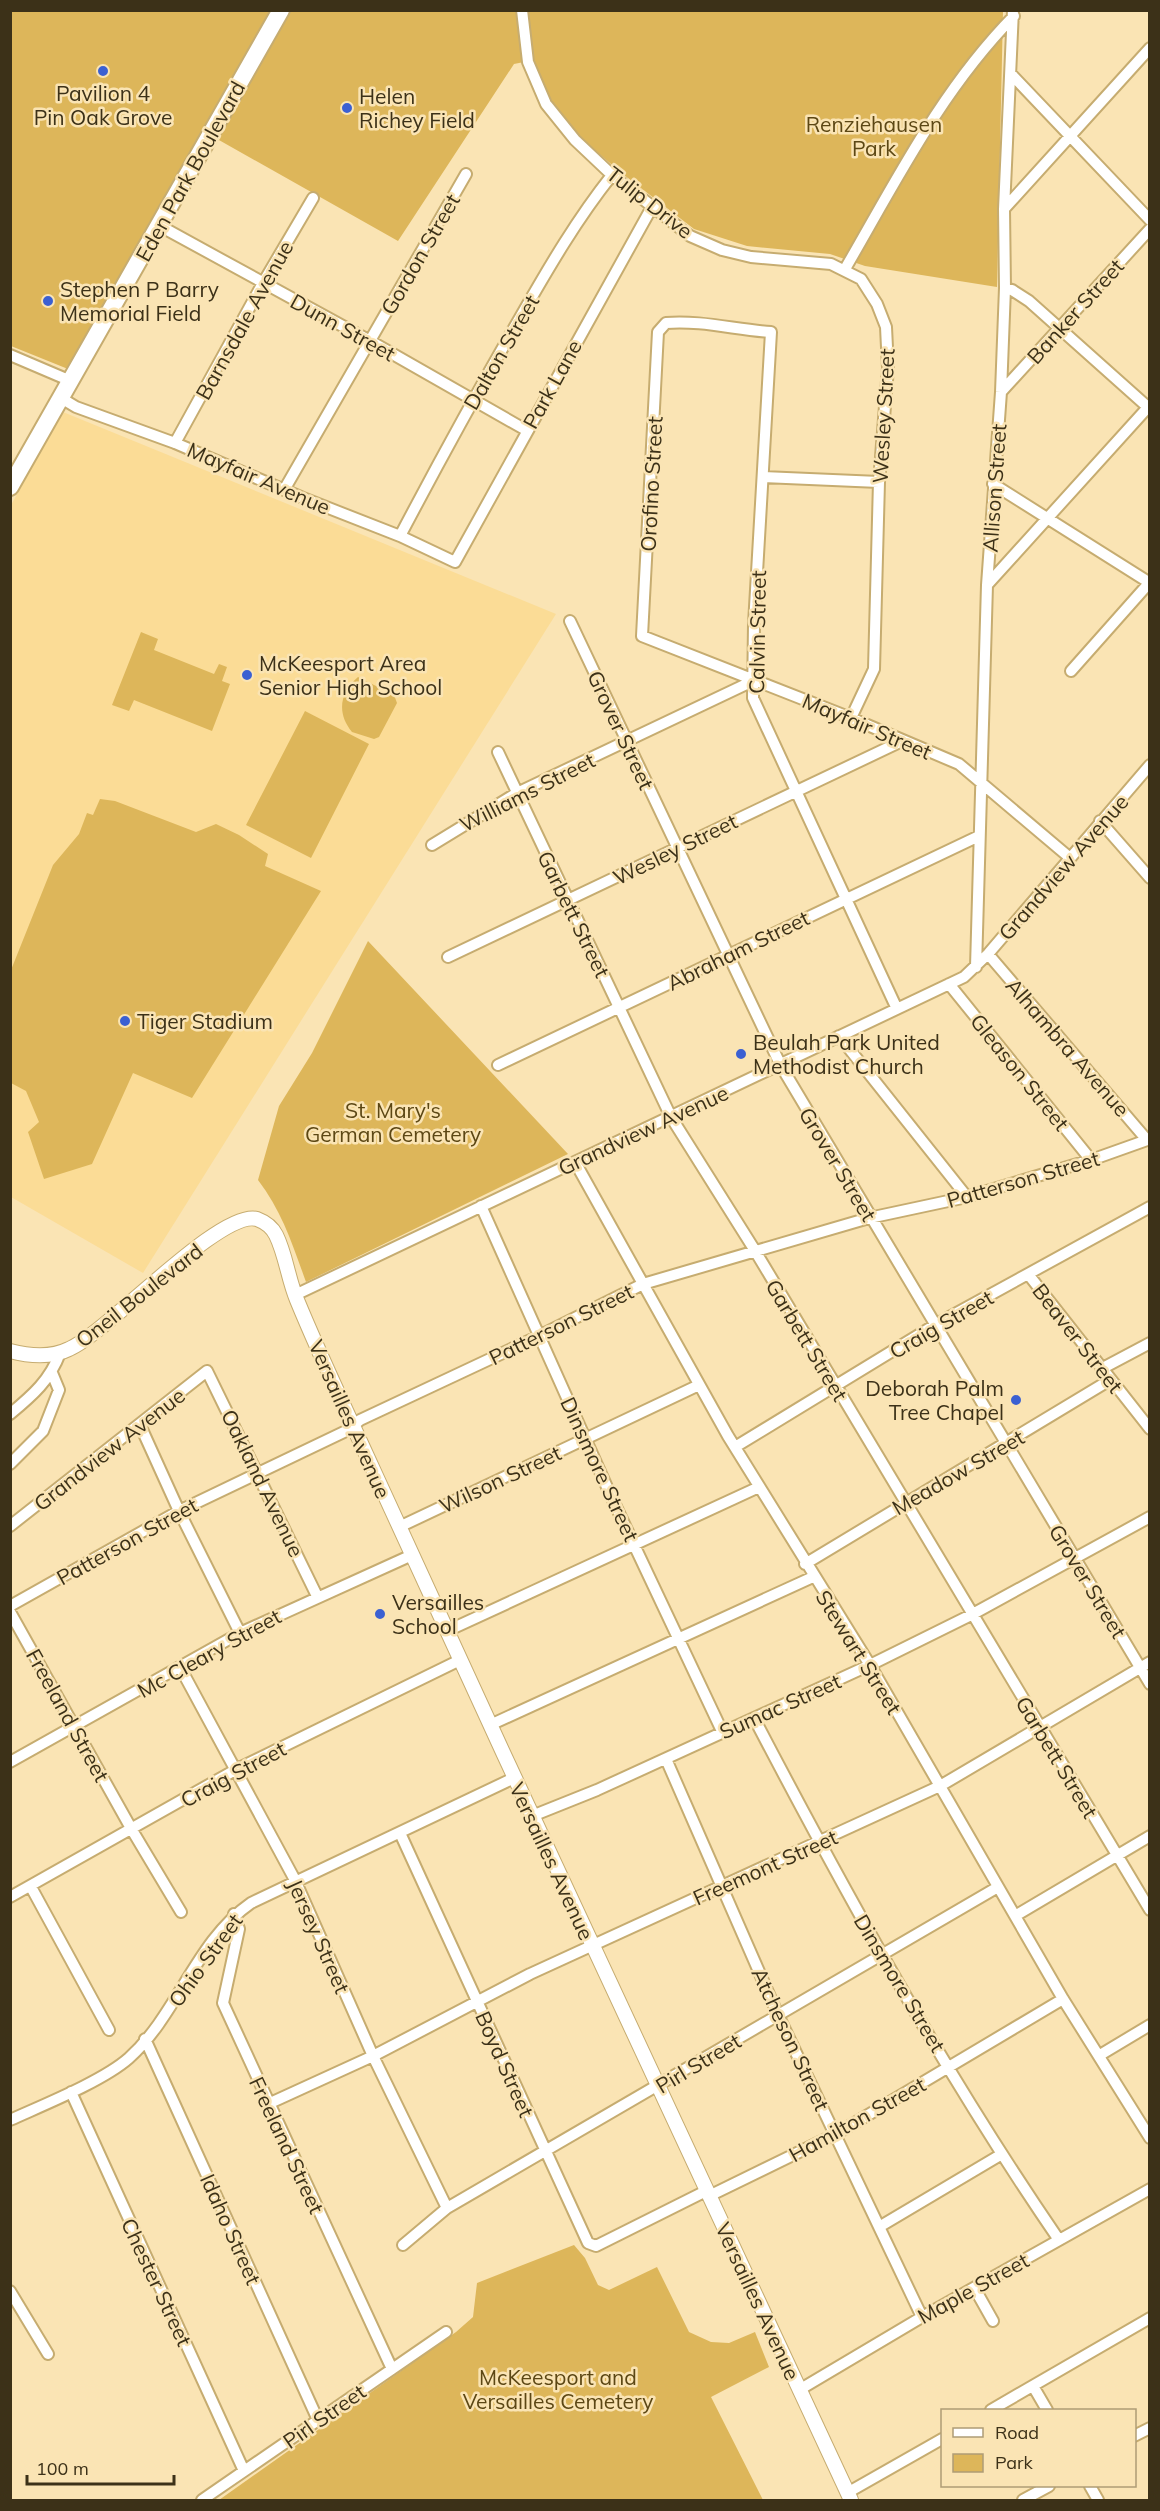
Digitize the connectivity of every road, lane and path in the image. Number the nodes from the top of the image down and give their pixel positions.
1 (281, 10) edge
2 (522, 10) edge
3 (1015, 13) edge
4 (1149, 48) edge
5 (1011, 74) junction
6 (1071, 138) junction
7 (466, 174) dead end
8 (612, 175) junction
9 (313, 198) dead end
10 (652, 207) junction
11 (1004, 209) junction
12 (1149, 220) edge
13 (160, 226) junction
14 (1149, 229) edge
15 (845, 269) junction
16 (262, 283) junction
17 (1005, 288) junction
18 (1060, 328) junction
19 (658, 332) joint
20 (370, 340) junction
21 (10, 355) edge
22 (71, 381) junction
23 (1001, 392) junction
24 (61, 398) junction
25 (472, 401) junction
26 (1149, 407) edge
27 (526, 430) junction
28 (175, 443) junction
29 (763, 477) junction
30 (879, 482) junction
31 (993, 484) junction
32 (10, 488) edge
33 (284, 490) junction
34 (1048, 520) junction
35 (400, 536) junction
36 (455, 562) joint
37 (1149, 582) edge
38 (987, 585) junction
39 (570, 621) dead end
40 (642, 636) joint
41 (1071, 671) dead end
42 (755, 680) junction
43 (851, 718) junction
44 (902, 741) junction
45 (626, 742) junction
46 (498, 752) dead end
47 (1149, 765) edge
48 (980, 781) junction
49 (797, 790) junction
50 (517, 793) junction
51 (1100, 822) junction
52 (979, 836) junction
53 (432, 845) dead end
54 (676, 848) junction
55 (1069, 857) junction
56 (1149, 878) edge
57 (847, 897) junction
58 (568, 900) junction
59 (988, 954) junction
60 (728, 955) junction
61 (448, 957) dead end
62 (976, 967) junction
63 (949, 984) junction
64 (619, 1007) junction
65 (897, 1009) junction
66 (839, 1036) junction
67 (498, 1065) dead end
68 (781, 1066) junction
69 (671, 1117) junction
70 (1148, 1139) edge
71 (1091, 1160) junction
72 (575, 1162) junction
73 (967, 1197) junction
74 (481, 1206) junction
75 (1149, 1207) edge
76 (869, 1218) junction
77 (261, 1220) joint
78 (754, 1249) junction
79 (1028, 1274) junction
80 (643, 1284) junction
81 (295, 1296) junction
82 (935, 1325) junction
83 (539, 1336) junction
84 (1149, 1343) edge
85 (10, 1351) edge
86 (60, 1353) junction
87 (1101, 1369) junction
88 (207, 1371) joint
89 (52, 1374) junction
90 (1110, 1380) junction
91 (699, 1385) junction
92 (836, 1388) junction
93 (10, 1414) edge
94 (140, 1425) junction
95 (353, 1425) junction
96 (1148, 1425) edge
97 (586, 1440) junction
98 (1006, 1444) junction
99 (735, 1447) junction
100 (10, 1464) edge
101 (258, 1471) junction
102 (759, 1487) junction
103 (905, 1503) junction
104 (179, 1511) junction
105 (1149, 1517) edge
106 (10, 1526) edge
107 (399, 1527) junction
108 (636, 1546) junction
109 (412, 1555) junction
110 (1074, 1557) junction
111 (805, 1564) junction
112 (813, 1577) junction
113 (317, 1596) junction
114 (10, 1606) edge
115 (10, 1612) edge
116 (971, 1615) junction
117 (447, 1631) junction
118 (240, 1633) junction
119 (680, 1638) junction
120 (460, 1660) junction
121 (870, 1665) junction
122 (1145, 1665) edge
123 (181, 1669) junction
124 (1149, 1684) edge
125 (754, 1718) junction
126 (490, 1725) junction
127 (74, 1727) junction
128 (1040, 1728) junction
129 (722, 1731) junction
130 (666, 1759) junction
131 (10, 1762) edge
132 (237, 1769) junction
133 (514, 1778) junction
134 (940, 1786) junction
135 (532, 1816) junction
136 (132, 1830) junction
137 (400, 1833) junction
138 (1149, 1836) edge
139 (821, 1843) junction
140 (1116, 1856) junction
141 (295, 1880) junction
142 (32, 1887) junction
143 (720, 1887) junction
144 (998, 1887) junction
145 (10, 1897) edge
146 (1149, 1910) edge
147 (181, 1912) dead end
148 (234, 1914) junction
149 (1015, 1916) junction
150 (591, 1946) junction
151 (882, 1955) junction
152 (1063, 1999) junction
153 (476, 2001) junction
154 (777, 2015) junction
155 (1149, 2025) edge
156 (109, 2030) dead end
157 (145, 2039) junction
158 (1100, 2055) junction
159 (373, 2056) junction
160 (949, 2066) junction
161 (657, 2088) junction
162 (71, 2092) junction
163 (268, 2104) junction
164 (10, 2120) edge
165 (836, 2134) junction
166 (1149, 2138) edge
167 (544, 2151) junction
168 (1002, 2154) junction
169 (1149, 2189) edge
170 (707, 2194) junction
171 (447, 2208) junction
172 (639, 2224) joint
173 (879, 2227) junction
174 (1059, 2240) junction
175 (404, 2245) dead end
176 (975, 2289) junction
177 (10, 2291) edge
178 (921, 2317) junction
179 (1149, 2318) edge
180 (993, 2321) dead end
181 (446, 2332) dead end
182 (48, 2354) dead end
183 (392, 2369) junction
184 (1033, 2386) junction
185 (799, 2390) junction
186 (993, 2409) edge
187 (1046, 2409) edge
188 (318, 2420) junction
189 (941, 2440) edge
190 (244, 2471) junction
191 (1047, 2487) edge
192 (849, 2497) edge
193 (202, 2500) edge
194 (1023, 2500) edge

1 - 13 main road, Eden Park Boulevard
2 - 8 street, Tulip Drive
3 - 5 street, Allison Street
3 - 15 street
4 - 6 street
5 - 6 street
5 - 11 street, Allison Street
6 - 11 street
6 - 12 street
7 - 20 street, Gordon Street
8 - 10 street, Tulip Drive
8 - 25 street, Dalton Street
9 - 16 street, Barnsdale Avenue
10 - 15 street, Tulip Drive
10 - 27 street, Park Lane
11 - 17 street, Allison Street
13 - 16 street, Dunn Street
13 - 22 main road, Eden Park Boulevard
14 - 18 street, Banker Street
15 - 30 street, Wesley Street
16 - 20 street, Dunn Street
16 - 28 street, Barnsdale Avenue
17 - 18 street
17 - 23 street, Allison Street
18 - 23 street, Banker Street
18 - 26 street
19 - 29 street, Calvin Street
19 - 40 street, Orofino Street
20 - 25 street, Dunn Street
20 - 33 street, Gordon Street
21 - 22 street
22 - 24 main road, Eden Park Boulevard
23 - 31 street, Allison Street
24 - 28 street, Mayfair Avenue
24 - 32 main road, Eden Park Boulevard
25 - 27 street, Dunn Street
25 - 35 street, Dalton Street
26 - 34 street
27 - 36 street, Park Lane
28 - 33 street, Mayfair Avenue
29 - 30 street
29 - 42 street, Calvin Street
30 - 43 street, Wesley Street
31 - 34 street
31 - 38 street, Allison Street
33 - 35 street, Mayfair Avenue
34 - 37 street
34 - 38 street
35 - 36 street, Mayfair Avenue
37 - 41 street
38 - 48 street, Allison Street
39 - 45 street, Grover Street
40 - 42 street, Mayfair Street
42 - 43 street, Mayfair Street
42 - 45 street, Williams Street
42 - 49 street, Calvin Street
43 - 44 street, Mayfair Street
44 - 48 street, Mayfair Street
44 - 49 street, Wesley Street
45 - 50 street, Williams Street
45 - 54 street, Grover Street
46 - 50 street, Garbett Street
47 - 51 street, Grandview Avenue
48 - 52 street, Allison Street
48 - 55 street, Mayfair Street
49 - 54 street, Wesley Street
49 - 57 street, Calvin Street
50 - 53 street, Williams Street
50 - 58 street, Garbett Street
51 - 55 street, Grandview Avenue
51 - 56 street
52 - 57 street, Abraham Street
52 - 62 street, Allison Street
54 - 58 street, Wesley Street
54 - 60 street, Grover Street
55 - 59 street, Grandview Avenue
57 - 60 street, Abraham Street
57 - 65 street, Calvin Street
58 - 61 street, Wesley Street
58 - 64 street, Garbett Street
59 - 62 street, Grandview Avenue
59 - 70 street, Alhambra Avenue
60 - 64 street, Abraham Street
60 - 68 street, Grover Street
62 - 63 street, Grandview Avenue
63 - 65 street, Grandview Avenue
63 - 71 street, Gleason Street
64 - 67 street, Abraham Street
64 - 69 street, Garbett Street
65 - 66 street, Grandview Avenue
66 - 68 street, Grandview Avenue
66 - 73 street
68 - 69 street, Grandview Avenue
68 - 76 street, Grover Street
69 - 72 street, Grandview Avenue
69 - 78 street, Garbett Street
70 - 71 street, Patterson Street
71 - 73 street, Patterson Street
72 - 74 street, Grandview Avenue
72 - 80 street, Stewart Street
73 - 76 street, Patterson Street
74 - 81 street, Grandview Avenue
74 - 83 street, Dinsmore Street
75 - 79 street, Craig Street
76 - 78 street, Patterson Street
76 - 82 street, Grover Street
77 - 81 street, Versailles Avenue
77 - 86 street, Oneil Boulevard
78 - 80 street, Patterson Street
78 - 92 street, Garbett Street
79 - 82 street, Craig Street
79 - 87 street, Beaver Street
80 - 83 street, Patterson Street
80 - 91 street, Stewart Street
81 - 95 street, Versailles Avenue
82 - 92 street, Craig Street
82 - 98 street, Grover Street
83 - 95 street, Patterson Street
83 - 97 street, Dinsmore Street
84 - 87 street
85 - 86 street, Oneil Boulevard
86 - 89 street
87 - 90 street, Beaver Street
88 - 94 street, Grandview Avenue
88 - 101 street, Oakland Avenue
89 - 93 street
89 - 100 street
90 - 96 street, Beaver Street
90 - 98 street, Meadow Street
91 - 97 street, Wilson Street
91 - 99 street, Stewart Street
92 - 99 street, Craig Street
92 - 103 street, Garbett Street
94 - 104 street
94 - 106 street, Grandview Avenue
95 - 101 street, Patterson Street
95 - 107 street, Versailles Avenue
97 - 107 street, Wilson Street
97 - 108 street, Dinsmore Street
98 - 103 street, Meadow Street
98 - 110 street, Grover Street
99 - 102 street, Stewart Street
101 - 104 street, Patterson Street
101 - 113 street, Oakland Avenue
102 - 108 street
102 - 111 street, Stewart Street
103 - 111 street, Meadow Street
103 - 116 street, Garbett Street
104 - 114 street, Patterson Street
104 - 118 street
105 - 110 street, Sumac Street
107 - 109 street, Versailles Avenue
108 - 117 street
108 - 119 street, Dinsmore Street
109 - 113 street, Mc Cleary Street
109 - 117 street, Versailles Avenue
110 - 116 street, Sumac Street
110 - 122 street, Grover Street
111 - 112 street, Stewart Street
112 - 119 street
112 - 121 street, Stewart Street
113 - 118 street, Mc Cleary Street
115 - 127 street, Freeland Street
116 - 121 street, Sumac Street
116 - 128 street, Garbett Street
117 - 120 street, Versailles Avenue
118 - 123 street, Mc Cleary Street
119 - 126 street
119 - 129 street, Dinsmore Street
120 - 126 street, Versailles Avenue
120 - 132 street, Craig Street
121 - 125 street, Sumac Street
121 - 134 street, Stewart Street
122 - 124 street, Grover Street
122 - 128 street, Freemont Street
123 - 127 street, Mc Cleary Street
123 - 132 street, Jersey Street
125 - 129 street, Sumac Street
125 - 139 street, Dinsmore Street
126 - 133 street, Versailles Avenue
127 - 131 street, Mc Cleary Street
127 - 136 street, Freeland Street
128 - 134 street, Freemont Street
128 - 140 street, Garbett Street
129 - 130 street, Sumac Street
130 - 135 street, Sumac Street
130 - 143 street, Atcheson Street
132 - 136 street, Craig Street
132 - 141 street, Jersey Street
133 - 135 street, Versailles Avenue
133 - 137 street, Ohio Street
134 - 139 street, Freemont Street
134 - 144 street, Stewart Street
135 - 150 street, Versailles Avenue
136 - 142 street, Craig Street
136 - 147 street, Freeland Street
137 - 141 street, Ohio Street
137 - 153 street, Boyd Street
138 - 140 street
139 - 143 street, Freemont Street
139 - 151 street, Dinsmore Street
140 - 146 street, Garbett Street
140 - 149 street
141 - 148 street, Ohio Street
141 - 159 street, Jersey Street
142 - 145 street, Craig Street
142 - 156 street
143 - 150 street, Freemont Street
143 - 154 street, Atcheson Street
144 - 149 street, Stewart Street
144 - 151 street, Pirl Street
148 - 157 street, Ohio Street
148 - 163 street, Freeland Street
149 - 152 street, Stewart Street
150 - 153 street, Freemont Street
150 - 161 street, Versailles Avenue
151 - 154 street, Pirl Street
151 - 160 street, Dinsmore Street
152 - 158 street, Stewart Street
152 - 160 street, Hamilton Street
153 - 159 street, Freemont Street
153 - 167 street, Boyd Street
154 - 161 street, Pirl Street
154 - 165 street, Atcheson Street
155 - 158 street
157 - 162 street, Ohio Street
157 - 188 street, Idaho Street
158 - 166 street, Stewart Street
159 - 163 street, Freemont Street
159 - 171 street, Jersey Street
160 - 165 street, Hamilton Street
160 - 168 street, Dinsmore Street
161 - 167 street, Pirl Street
161 - 170 street, Versailles Avenue
162 - 164 street, Ohio Street
162 - 190 street, Chester Street
163 - 183 street, Freeland Street
165 - 170 street, Hamilton Street
165 - 173 street, Atcheson Street
167 - 171 street, Pirl Street
167 - 172 street, Boyd Street
168 - 173 street
168 - 174 street, Dinsmore Street
169 - 174 street, Maple Street
170 - 172 street, Hamilton Street
170 - 185 street, Versailles Avenue
171 - 175 street, Pirl Street
173 - 178 street, Atcheson Street
174 - 176 street, Maple Street
176 - 178 street, Maple Street
176 - 180 street
177 - 182 street
178 - 185 street, Maple Street
179 - 184 street
181 - 183 street, Pirl Street
183 - 188 street, Pirl Street
184 - 186 street
184 - 187 street
185 - 192 street, Versailles Avenue
188 - 190 street, Pirl Street
189 - 192 street
190 - 193 street, Pirl Street
191 - 194 street

